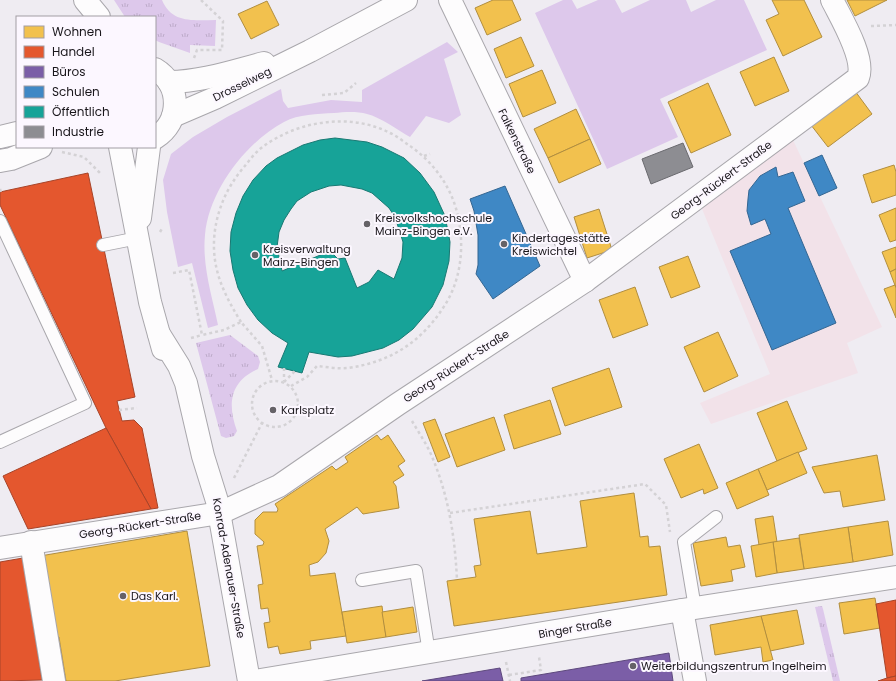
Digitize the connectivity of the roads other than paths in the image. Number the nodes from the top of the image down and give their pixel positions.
1 (76, 0) edge
2 (85, 0) edge
3 (406, 0) edge
4 (450, 0) edge
5 (832, 0) edge
6 (84, 16) edge
7 (98, 16) edge
8 (310, 51) junction
9 (162, 75) edge
10 (174, 116) junction
11 (16, 133) edge
12 (156, 137) edge
13 (0, 138) edge
14 (38, 148) edge
15 (120, 148) edge
16 (149, 148) edge
17 (0, 161) edge
18 (0, 220) edge
19 (138, 238) junction
20 (103, 245) dead end
21 (585, 281) junction
22 (0, 442) edge
23 (220, 513) junction
24 (716, 517) dead end
25 (31, 542) junction
26 (0, 548) edge
27 (896, 577) edge
28 (362, 580) dead end
29 (689, 609) junction
30 (429, 653) junction
31 (54, 681) edge
32 (249, 681) edge
33 (255, 681) edge
34 (695, 681) edge

1 - 6 street
2 - 7 street
3 - 8 street, Drosselweg
4 - 21 street, Falkenstraße
5 - 21 street, Georg-Rückert-Straße
8 - 9 street, Drosselweg
8 - 10 street, Drosselweg
9 - 10 street
10 - 12 street
11 - 13 street
14 - 17 street
15 - 19 street, Konrad-Adenauer-Straße
16 - 19 street, Konrad-Adenauer-Straße
18 - 22 lane
19 - 20 lane
19 - 23 street, Konrad-Adenauer-Straße
21 - 23 street, Georg-Rückert-Straße
23 - 25 street, Georg-Rückert-Straße
23 - 32 street, Konrad-Adenauer-Straße
24 - 29 lane
25 - 26 street, Georg-Rückert-Straße
25 - 31 street
27 - 29 street, Binger Straße
28 - 30 lane
29 - 30 street, Binger Straße
29 - 34 street
30 - 33 street, Binger Straße

